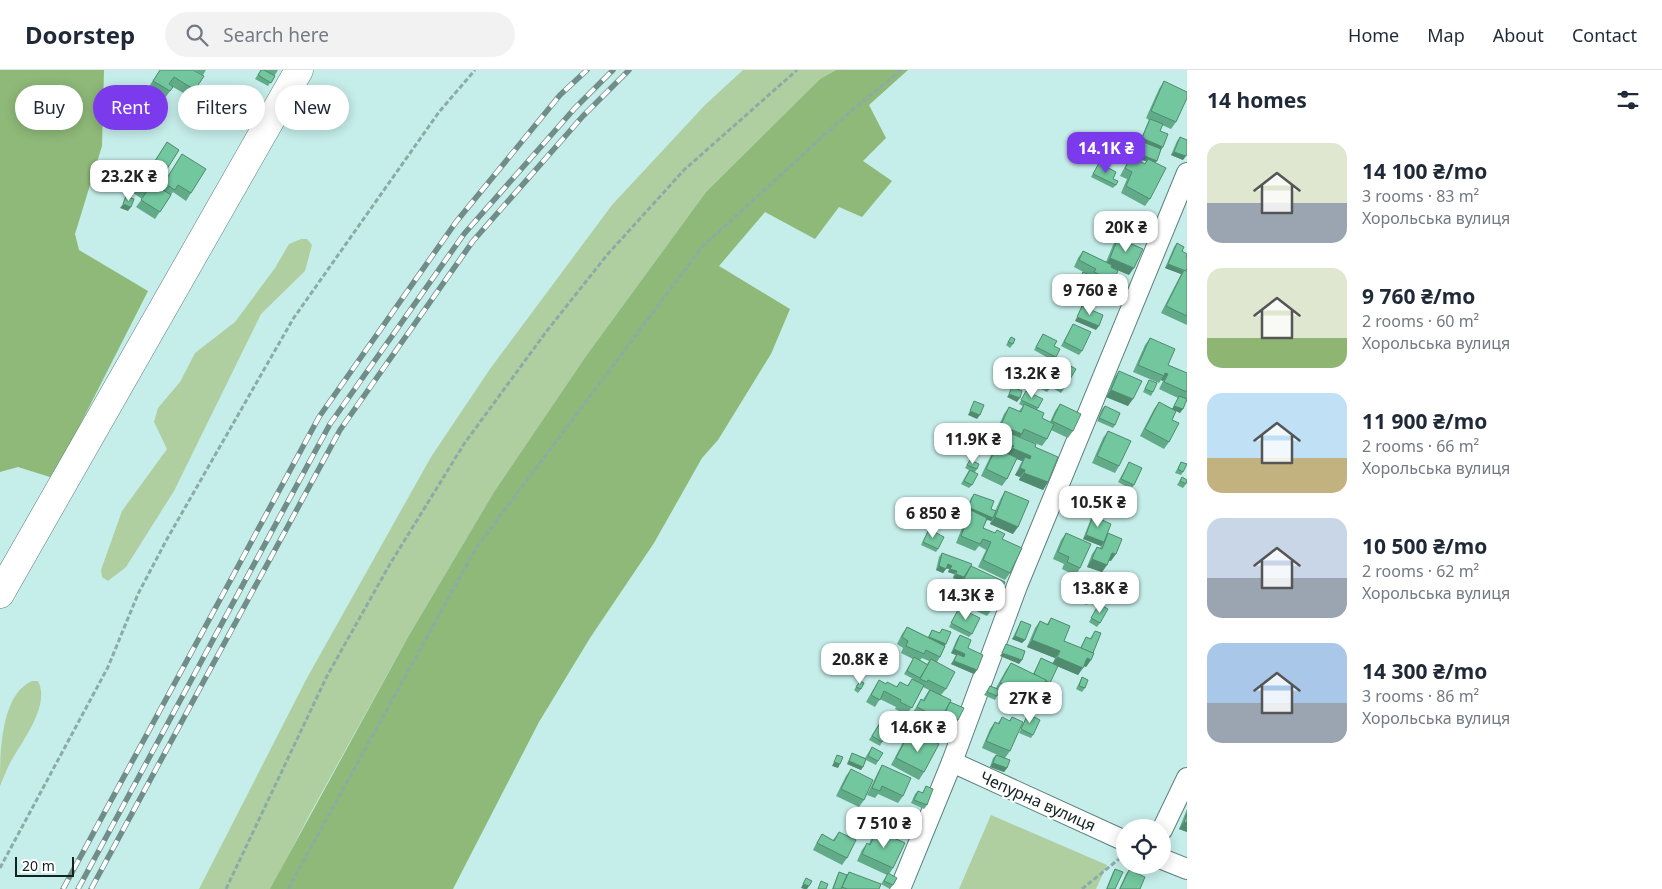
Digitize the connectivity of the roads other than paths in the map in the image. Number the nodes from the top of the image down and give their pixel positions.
1 (300, 70) edge
2 (1187, 173) edge
3 (0, 594) edge
4 (952, 762) junction
5 (1187, 778) edge
6 (1167, 819) edge
7 (1116, 836) edge
8 (1171, 863) edge
9 (1187, 869) edge
10 (900, 889) edge

1 - 3 street
2 - 4 street
4 - 7 street, Чепурна вулиця
4 - 10 street
5 - 6 street
8 - 9 street

